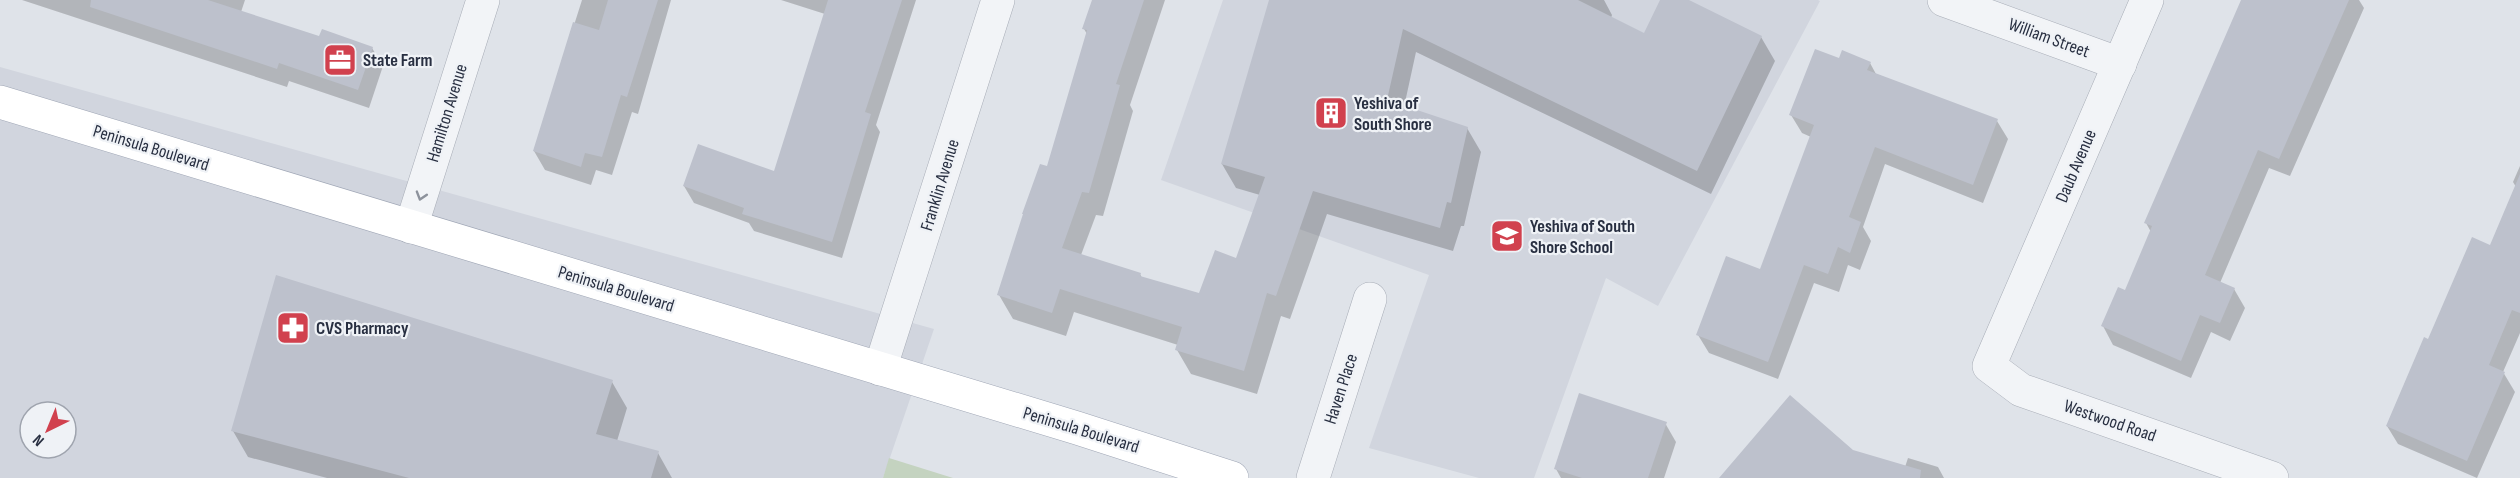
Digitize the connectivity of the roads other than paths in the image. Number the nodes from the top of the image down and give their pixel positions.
1 (483, 0) edge
2 (998, 0) edge
3 (1944, 0) edge
4 (2147, 0) edge
5 (2120, 64) junction
6 (0, 102) edge
7 (411, 227) junction
8 (1370, 299) dead end
9 (2004, 331) joint
10 (880, 369) junction
11 (1232, 478) edge
12 (1313, 478) edge
13 (2272, 478) edge

1 -> 7 street, Hamilton Avenue
2 - 10 street, Franklin Avenue
3 - 5 street, William Street
4 - 5 street, Daub Avenue
5 - 9 street, Daub Avenue
6 - 7 main road, Peninsula Boulevard
7 - 10 main road, Peninsula Boulevard
8 - 12 street, Haven Place
9 - 13 street, Westwood Road
10 - 11 main road, Peninsula Boulevard

